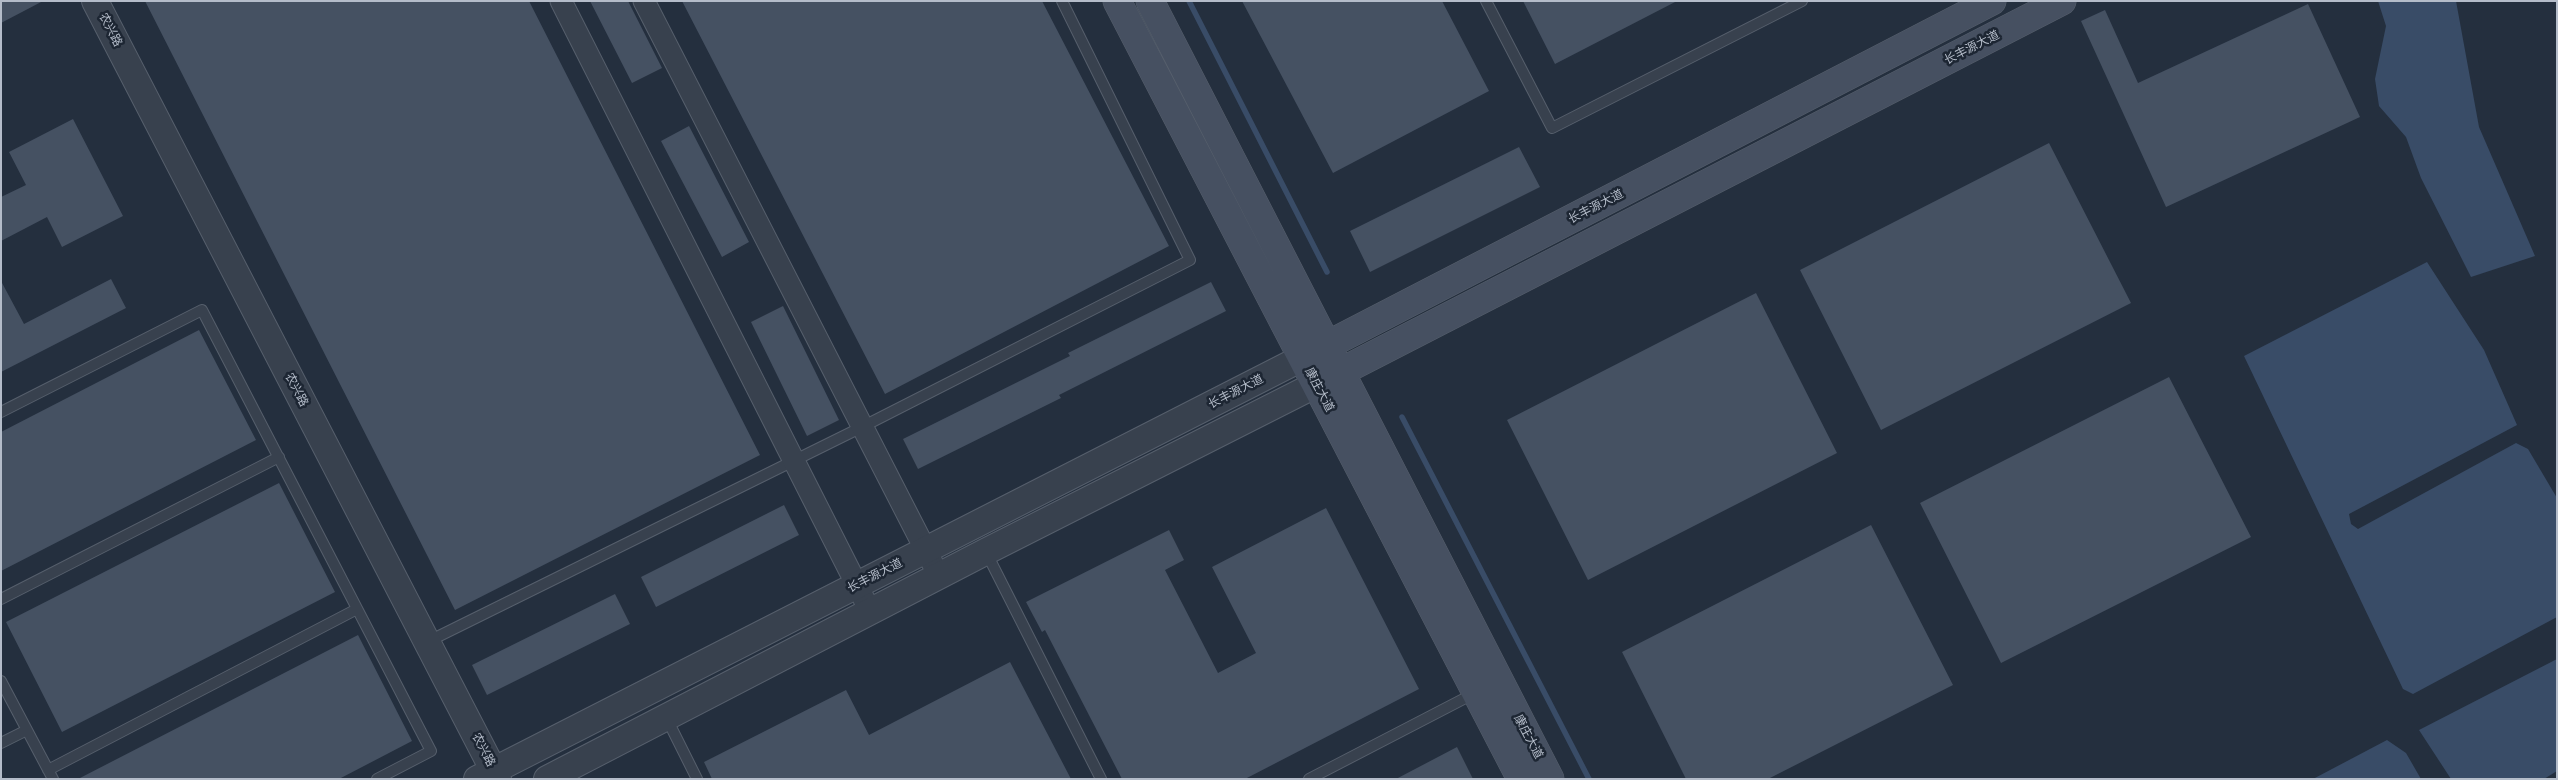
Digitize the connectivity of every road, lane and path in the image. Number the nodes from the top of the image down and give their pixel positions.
1 (95, 1) edge
2 (561, 1) edge
3 (644, 1) edge
4 (1062, 1) edge
5 (1117, 1) edge
6 (1150, 1) edge
7 (1486, 1) edge
8 (1802, 1) edge
9 (1992, 1) edge
10 (2062, 1) edge
11 (1329, 345) junction
12 (1302, 358) junction
13 (1342, 372) junction
14 (1317, 384) junction
15 (1, 412) edge
16 (862, 427) junction
17 (278, 457) junction
18 (794, 460) junction
19 (926, 550) junction
20 (985, 552) junction
21 (938, 576) junction
22 (857, 585) junction
23 (1, 599) edge
24 (357, 608) junction
25 (870, 611) junction
26 (427, 642) junction
27 (1, 681) edge
28 (1487, 687) junction
29 (666, 717) junction
30 (27, 730) junction
31 (1, 743) edge
32 (50, 774) edge
33 (489, 776) edge
34 (377, 779) edge
35 (547, 779) edge
36 (697, 779) edge
37 (1101, 779) edge
38 (1309, 779) edge
39 (1521, 779) edge
40 (1550, 779) edge

1 - 26 street, 农兴路
2 - 18 street
3 - 16 street
4 - 16 lane
5 - 12 main road, 康庄大道
6 - 11 main road, 康庄大道
7 - 8 lane
9 - 11 main road, 长丰源大道
10 - 13 main road, 长丰源大道
11 - 12 main road, 长丰源大道
11 - 13 main road, 康庄大道
12 - 14 main road, 康庄大道
12 - 19 street, 长丰源大道
13 - 14 main road, 长丰源大道
13 - 28 main road, 康庄大道
14 - 20 street, 长丰源大道
14 - 28 main road, 康庄大道
15 - 17 lane
16 - 18 lane
16 - 19 street
17 - 23 lane
17 - 24 lane
18 - 22 street
18 - 26 lane
19 - 21 street
19 - 22 street, 长丰源大道
20 - 21 street, 长丰源大道
20 - 37 lane
21 - 25 street, 长丰源大道
22 - 25 street
22 - 33 street, 长丰源大道
24 - 32 lane
24 - 34 lane
25 - 29 street, 长丰源大道
26 - 33 street, 农兴路
27 - 30 lane
28 - 38 lane
28 - 39 main road, 康庄大道
28 - 40 main road, 康庄大道
29 - 35 street, 长丰源大道
29 - 36 lane
30 - 31 lane
30 - 32 lane

